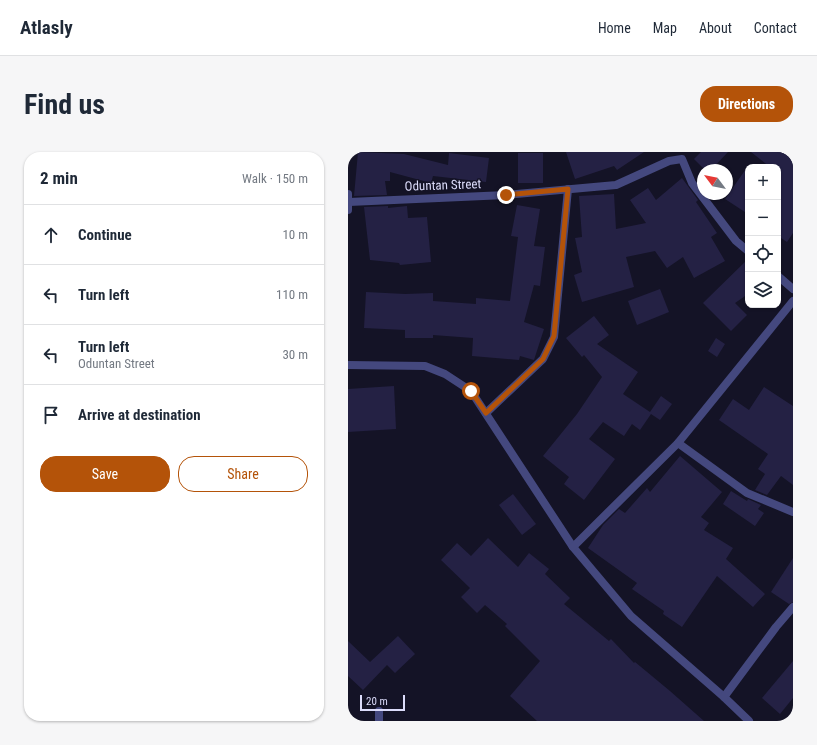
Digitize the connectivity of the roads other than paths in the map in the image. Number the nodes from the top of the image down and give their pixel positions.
1 (568, 189) junction
2 (349, 198) edge
3 (348, 210) edge
4 (745, 248) edge
5 (781, 279) edge
6 (793, 289) edge
7 (793, 301) edge
8 (348, 365) edge
9 (486, 413) junction
10 (678, 442) junction
11 (793, 512) edge
12 (573, 547) junction
13 (793, 607) edge
14 (724, 697) junction
15 (379, 710) dead end
16 (379, 721) edge
17 (749, 721) edge

1 - 2 street, Oduntan Street
1 - 4 street, Oduntan Street
1 - 9 street
2 - 3 street
5 - 6 street
7 - 10 street
8 - 9 street
9 - 12 street
10 - 11 street
10 - 12 street
12 - 14 street
13 - 14 street
14 - 17 street
15 - 16 street

